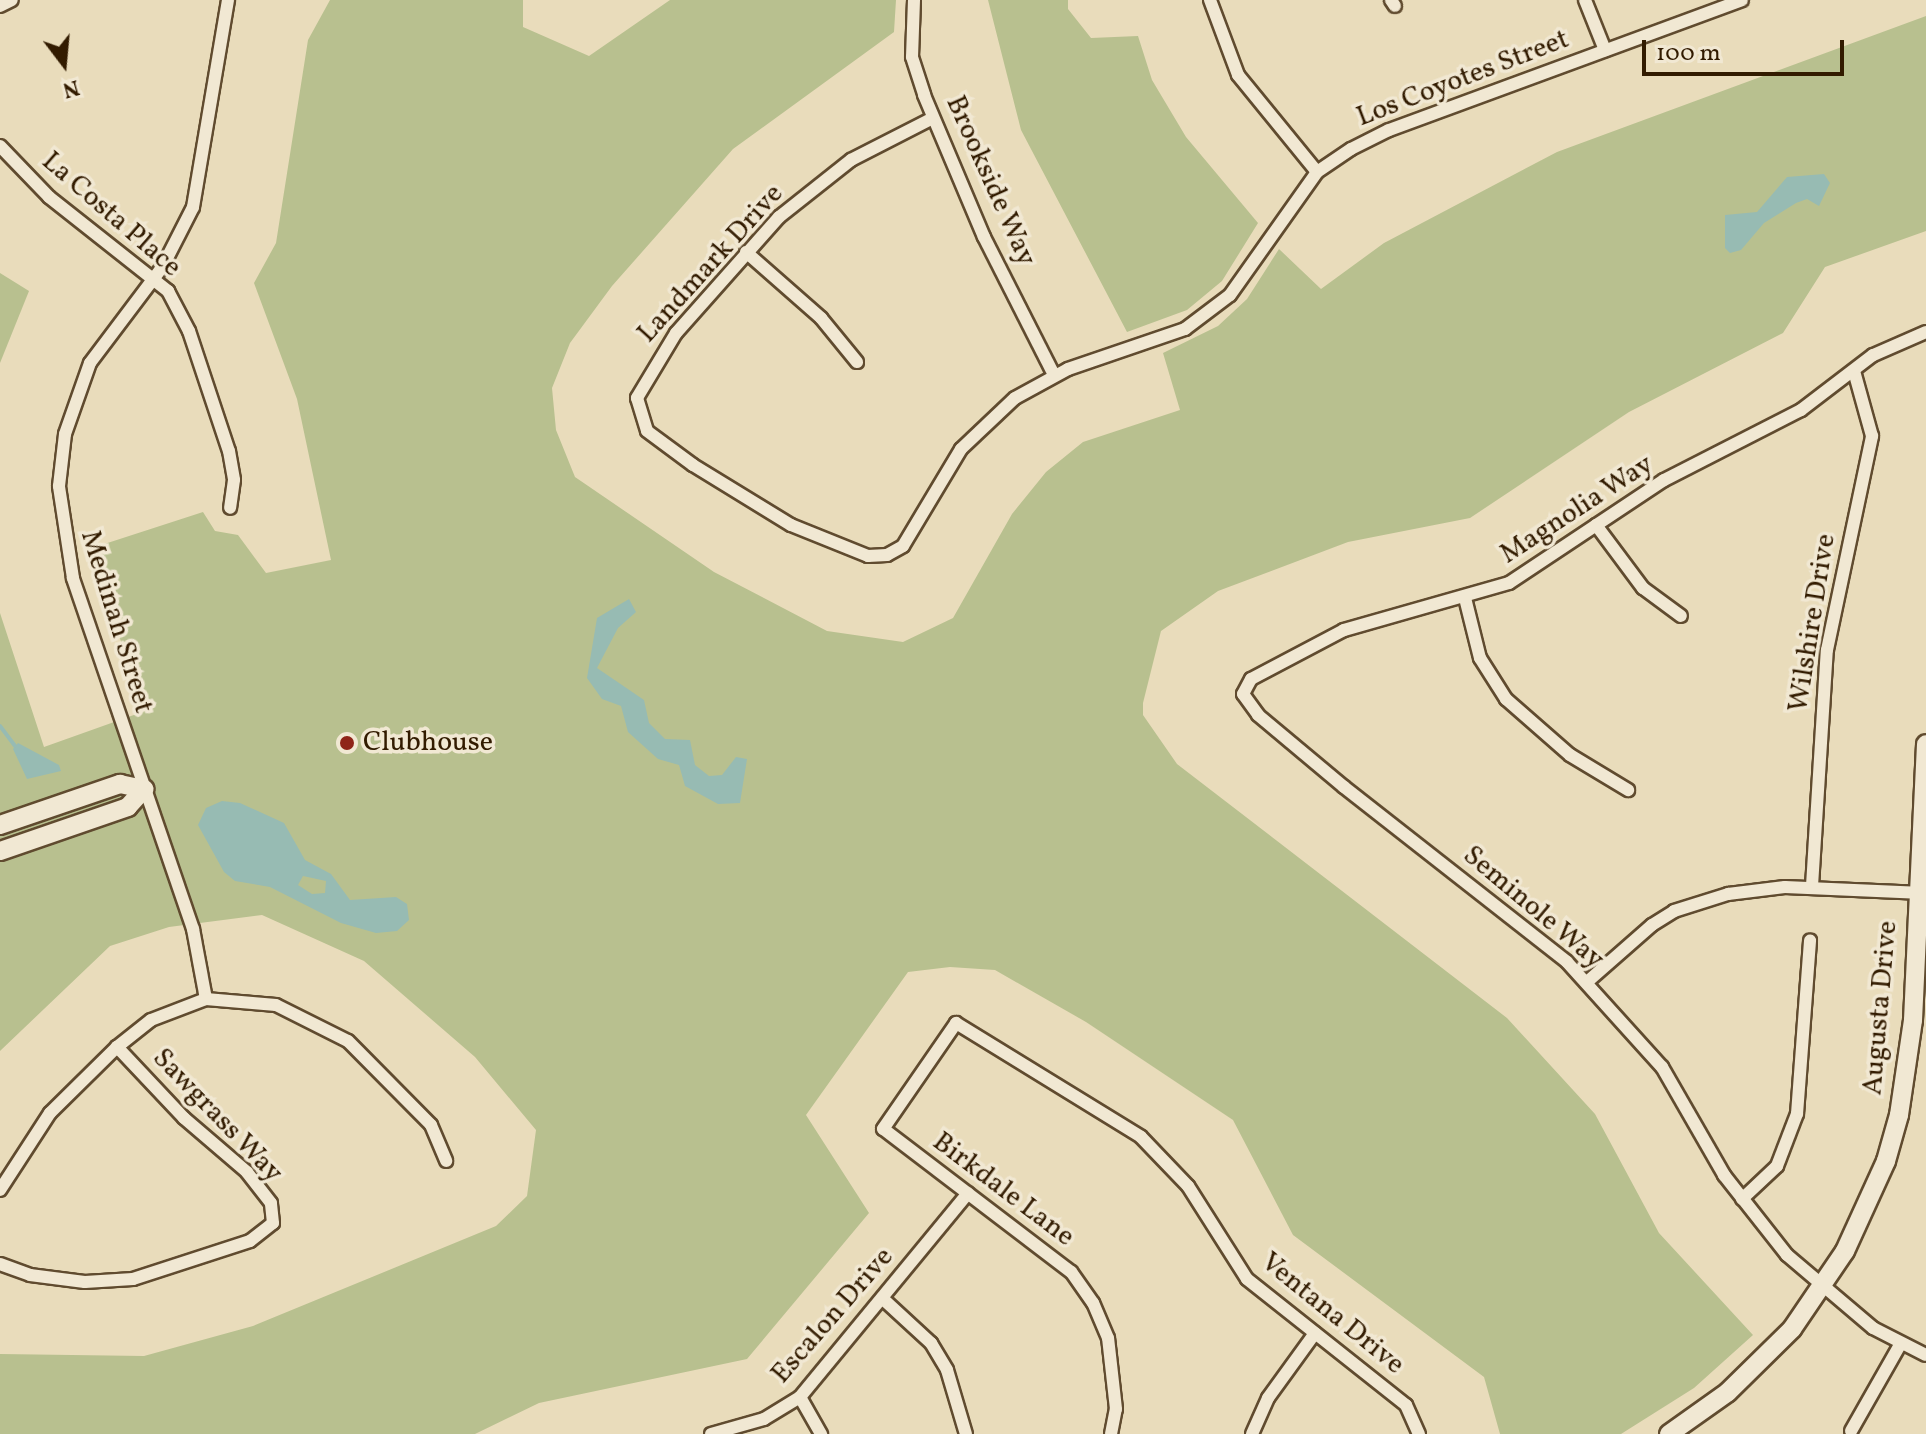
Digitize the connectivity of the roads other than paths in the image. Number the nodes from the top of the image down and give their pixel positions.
1 (12, 0) edge
2 (228, 0) edge
3 (914, 0) edge
4 (1210, 0) edge
5 (1585, 0) edge
6 (1742, 0) edge
7 (0, 6) edge
8 (1605, 50) junction
9 (933, 118) junction
10 (0, 146) edge
11 (1317, 172) junction
12 (746, 252) junction
13 (154, 278) junction
14 (1926, 332) edge
15 (857, 362) dead end
16 (1854, 371) junction
17 (1054, 375) junction
18 (230, 508) dead end
19 (1596, 525) junction
20 (887, 555) joint
21 (1465, 598) junction
22 (1681, 616) dead end
23 (1243, 694) joint
24 (1926, 744) edge
25 (144, 789) junction
26 (1628, 790) dead end
27 (0, 825) edge
28 (0, 851) edge
29 (1812, 886) junction
30 (1923, 893) edge
31 (1810, 940) dead end
32 (1587, 982) junction
33 (206, 999) junction
34 (956, 1023) joint
35 (117, 1047) junction
36 (446, 1161) dead end
37 (0, 1190) edge
38 (968, 1193) junction
39 (1742, 1199) junction
40 (0, 1264) edge
41 (1823, 1285) junction
42 (882, 1298) junction
43 (1315, 1333) junction
44 (1901, 1343) junction
45 (1926, 1355) edge
46 (800, 1397) junction
47 (1851, 1431) dead end
48 (711, 1434) edge
49 (821, 1434) edge
50 (966, 1434) edge
51 (1111, 1434) edge
52 (1252, 1434) edge
53 (1419, 1434) edge
54 (1669, 1434) edge

1 - 7 street
2 - 13 street, Medinah Street
3 - 9 street, Brookside Way
4 - 11 street
5 - 8 street
6 - 8 street, Los Coyotes Street
8 - 11 street, Los Coyotes Street
9 - 12 street, Landmark Drive
9 - 17 street, Brookside Way
10 - 13 street, La Costa Place
11 - 17 street, Los Coyotes Street
12 - 15 street
12 - 20 street, Landmark Drive
13 - 18 street, La Costa Place
13 - 25 street, Medinah Street
14 - 16 street, Magnolia Way
16 - 19 street, Magnolia Way
16 - 29 street, Wilshire Drive
17 - 20 street, Los Coyotes Street
19 - 21 street, Magnolia Way
19 - 22 street
21 - 23 street, Magnolia Way
21 - 26 street
23 - 32 street, Seminole Way
24 - 30 street, Augusta Drive
25 - 27 street
25 - 28 street
25 - 33 street, Medinah Street
29 - 30 street
29 - 32 street
30 - 41 street, Augusta Drive
31 - 39 street
32 - 39 street, Seminole Way
33 - 35 street
33 - 36 street
34 - 38 street, Birkdale Lane
34 - 43 street, Ventana Drive
35 - 37 street
35 - 40 street, Sawgrass Way
38 - 42 street, Escalon Drive
38 - 51 street, Birkdale Lane
39 - 41 street, Seminole Way
41 - 44 street, Seminole Way
41 - 54 street, Augusta Drive
42 - 46 street, Escalon Drive
42 - 50 street
43 - 52 street
43 - 53 street, Ventana Drive
44 - 45 street, Seminole Way
44 - 47 street
46 - 48 street, Escalon Drive
46 - 49 street

